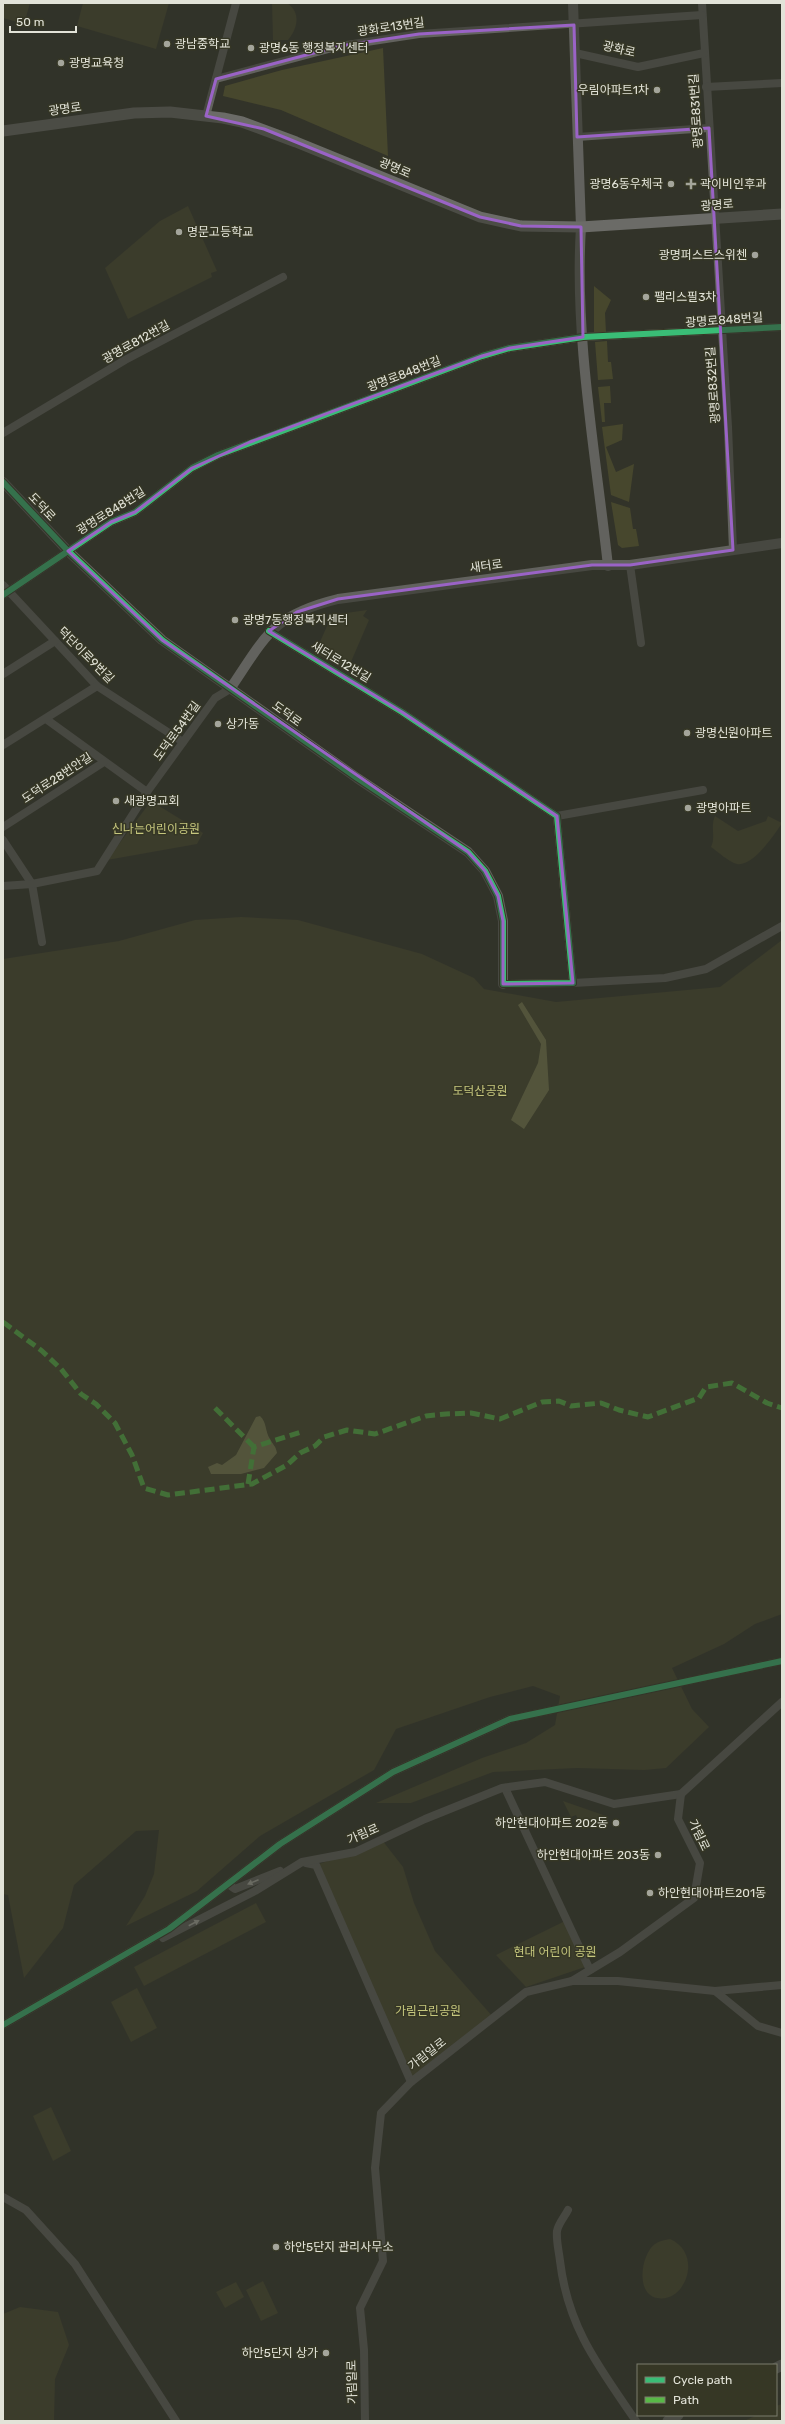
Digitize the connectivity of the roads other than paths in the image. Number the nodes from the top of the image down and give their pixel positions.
1 (236, 3) edge
2 (573, 3) edge
3 (702, 3) edge
4 (702, 15) junction
5 (574, 25) junction
6 (704, 53) junction
7 (575, 54) junction
8 (216, 79) junction
9 (782, 83) edge
10 (706, 87) junction
11 (206, 116) junction
12 (709, 128) junction
13 (3, 131) edge
14 (577, 137) junction
15 (782, 214) edge
16 (715, 218) junction
17 (581, 227) junction
18 (283, 277) dead end
19 (782, 327) edge
20 (722, 331) junction
21 (583, 337) junction
22 (3, 433) edge
23 (3, 482) edge
24 (782, 543) edge
25 (733, 550) junction
26 (68, 551) junction
27 (608, 566) junction
28 (630, 566) junction
29 (5, 590) edge
30 (269, 631) junction
31 (55, 641) junction
32 (641, 643) dead end
33 (3, 674) edge
34 (97, 686) junction
35 (230, 689) junction
36 (46, 719) junction
37 (183, 742) junction
38 (3, 745) edge
39 (104, 762) junction
40 (703, 790) dead end
41 (147, 792) junction
42 (557, 816) junction
43 (3, 826) edge
44 (3, 840) edge
45 (32, 884) junction
46 (3, 886) edge
47 (782, 926) edge
48 (42, 942) dead end
49 (573, 983) junction
50 (503, 984) joint
51 (782, 1702) edge
52 (510, 1719) tunnel mouth
53 (505, 1788) junction
54 (681, 1794) junction
55 (302, 1862) junction
56 (228, 1884) junction
57 (132, 1950) junction
58 (590, 1970) junction
59 (572, 1981) junction
60 (782, 1985) edge
61 (715, 1991) junction
62 (3, 2025) edge
63 (782, 2033) edge
64 (411, 2082) junction
65 (3, 2197) edge
66 (568, 2210) dead end
67 (176, 2421) edge
68 (365, 2421) edge
69 (636, 2421) edge

1 - 8 street
2 - 5 street
3 - 4 street, 광명로831번길
4 - 5 street, 광화로
4 - 6 street, 광명로831번길
5 - 7 street
5 - 8 street, 광화로13번길
6 - 7 street, 광화로
6 - 10 street, 광명로831번길
7 - 14 street
8 - 11 street
9 - 10 street
10 - 12 street, 광명로831번길
11 - 13 main road, 광명로
11 - 17 main road, 광명로
12 - 14 street
12 - 16 street, 광명로831번길
14 - 17 street
15 - 16 main road, 광명로
16 - 17 main road, 광명로
16 - 20 street, 광명로832번길
17 - 21 street
18 - 22 street, 광명로812번길
19 - 20 street, 광명로848번길
20 - 21 street, 광명로848번길
20 - 25 street, 광명로832번길
21 - 26 street, 광명로848번길
21 - 27 street
23 - 26 street, 도덕로
24 - 25 street, 새터로
25 - 28 street, 새터로
26 - 29 street, 광명로848번길
26 - 35 street, 도덕로
27 - 28 street, 새터로
27 - 30 street, 새터로
28 - 32 street
29 - 31 street, 덕단이로9번길
30 - 35 street, 새터로
30 - 42 street, 새터로12번길
31 - 33 street
31 - 34 street, 덕단이로9번길
34 - 36 street
34 - 37 street, 덕단이로9번길
35 - 37 street, 도덕로54번길
35 - 50 street, 도덕로
36 - 38 street
36 - 39 street
37 - 41 street, 도덕로54번길
39 - 41 street
39 - 43 street, 도덕로28번안길
40 - 42 street
41 - 45 street, 도덕로54번길
42 - 49 street
44 - 45 street
45 - 46 street, 도덕로54번길
45 - 48 street
47 - 49 street
49 - 50 street
51 - 54 street
52 - 56 street
53 - 54 street, 가림로
53 - 55 street, 가림로
53 - 58 street
54 - 58 street, 가림로
55 -> 56 street
57 -> 55 street
55 - 64 street
56 - 57 street
57 - 62 street
58 - 59 street, 가림로
59 - 61 street, 가림일로
59 - 64 street, 가림일로
60 - 61 street, 가림일로
61 - 63 street
64 - 68 street, 가림일로
65 - 67 street
66 - 69 street

